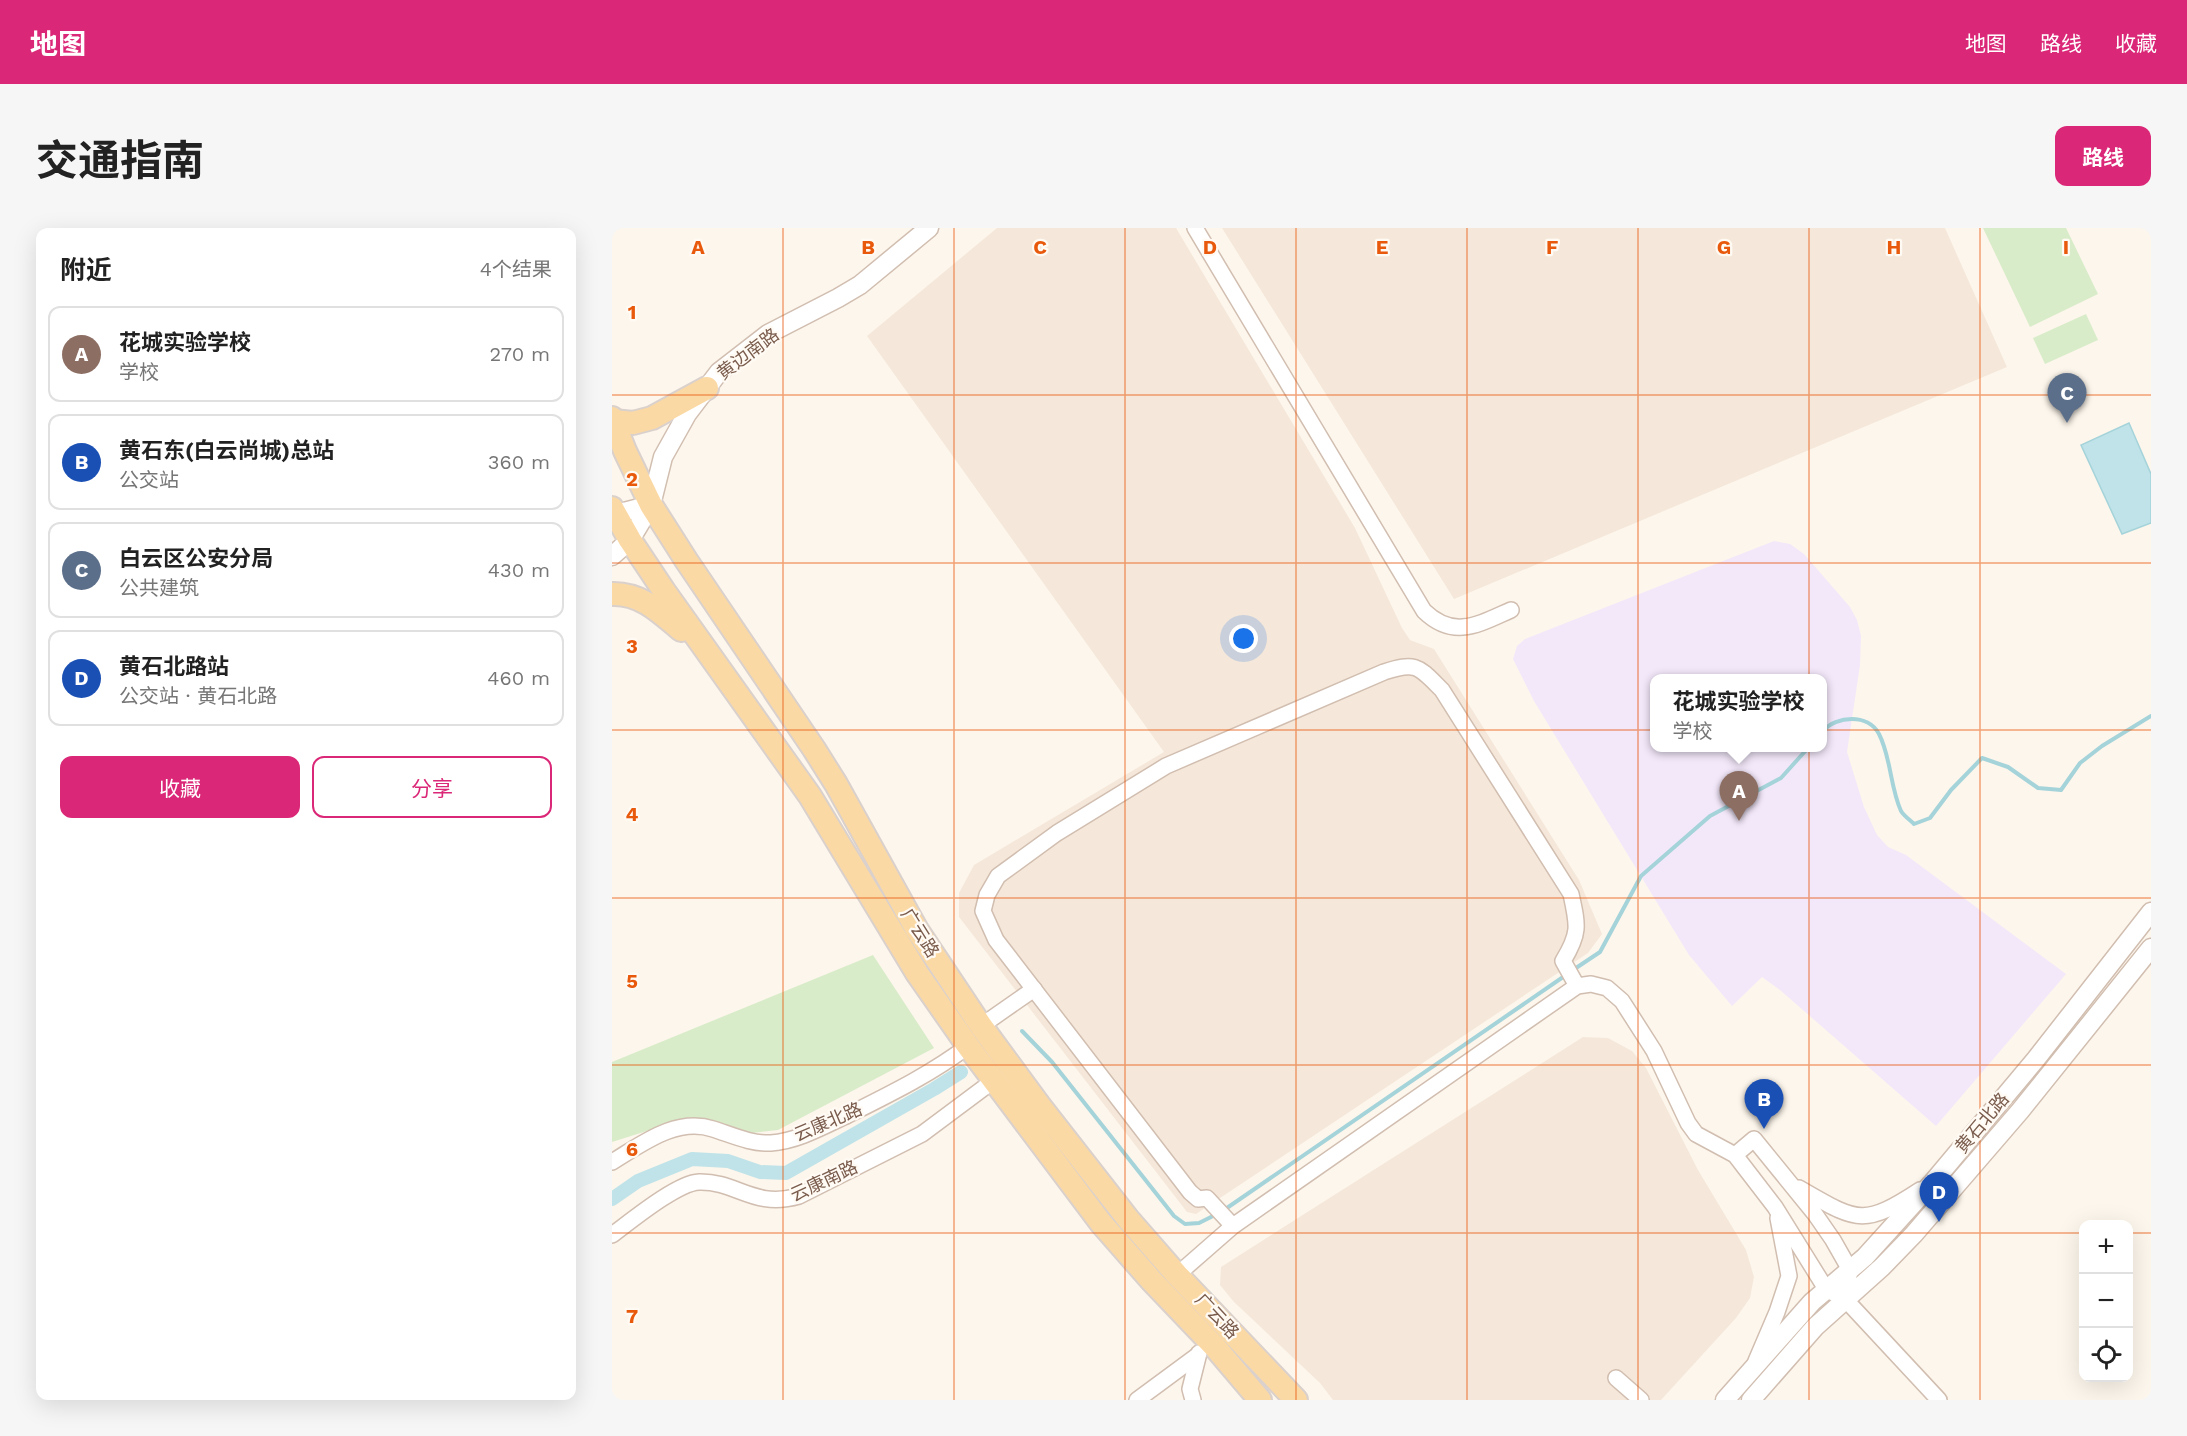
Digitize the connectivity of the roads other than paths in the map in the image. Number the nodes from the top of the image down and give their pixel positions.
1 (929, 228) edge
2 (1195, 228) edge
3 (707, 388) junction
4 (613, 419) edge
5 (651, 505) junction
6 (613, 512) edge
7 (630, 540) junction
8 (612, 556) edge
9 (612, 594) edge
10 (1511, 610) dead end
11 (733, 630) junction
12 (706, 650) junction
13 (2151, 912) edge
14 (2151, 948) edge
15 (1577, 986) junction
16 (1034, 989) junction
17 (981, 1026) junction
18 (968, 1046) junction
19 (993, 1081) junction
20 (1735, 1155) junction
21 (612, 1162) edge
22 (1789, 1182) junction
23 (1933, 1182) junction
24 (1775, 1207) junction
25 (1233, 1226) junction
26 (612, 1235) edge
27 (1850, 1270) junction
28 (1177, 1275) junction
29 (1826, 1289) junction
30 (1845, 1299) junction
31 (1200, 1345) junction
32 (1751, 1370) junction
33 (1616, 1378) dead end
34 (1137, 1400) edge
35 (1192, 1400) edge
36 (1260, 1400) edge
37 (1296, 1400) edge
38 (1641, 1400) edge
39 (1725, 1400) edge
40 (1751, 1400) edge
41 (1939, 1400) edge

1 - 3 street, 黄边南路
2 - 10 street
3 - 4 main road
3 - 5 street, 黄边南路
4 - 5 main road, 广云路
5 - 6 street
5 - 7 street, 黄边南路
5 - 11 main road, 广云路
6 - 7 main road, 广云路
7 - 8 street, 黄边南路
7 - 12 main road, 广云路
9 - 12 main road
11 - 12 main road
11 - 17 main road, 广云路
12 - 18 main road, 广云路
13 - 23 street, 黄石北路
14 - 30 street, 黄石北路
15 - 16 street
15 - 20 street
15 - 25 street
16 - 17 street
16 - 25 street
17 - 28 main road, 广云路
18 - 19 main road, 广云路
18 - 21 street, 云康北路
19 - 26 street, 云康南路
19 - 31 main road, 广云路
20 - 22 street
20 - 24 street
22 - 23 street
22 - 27 street
23 - 27 street, 黄石北路
24 - 29 street
24 - 32 street
25 - 28 street
27 - 29 street, 黄石北路
27 - 30 street
28 - 37 main road, 广云路
29 - 30 street
29 - 32 street, 黄石北路
30 - 40 street, 黄石北路
30 - 41 street
31 - 34 street
31 - 35 street
31 - 36 main road, 广云路
32 - 39 street, 黄石北路
33 - 38 street

